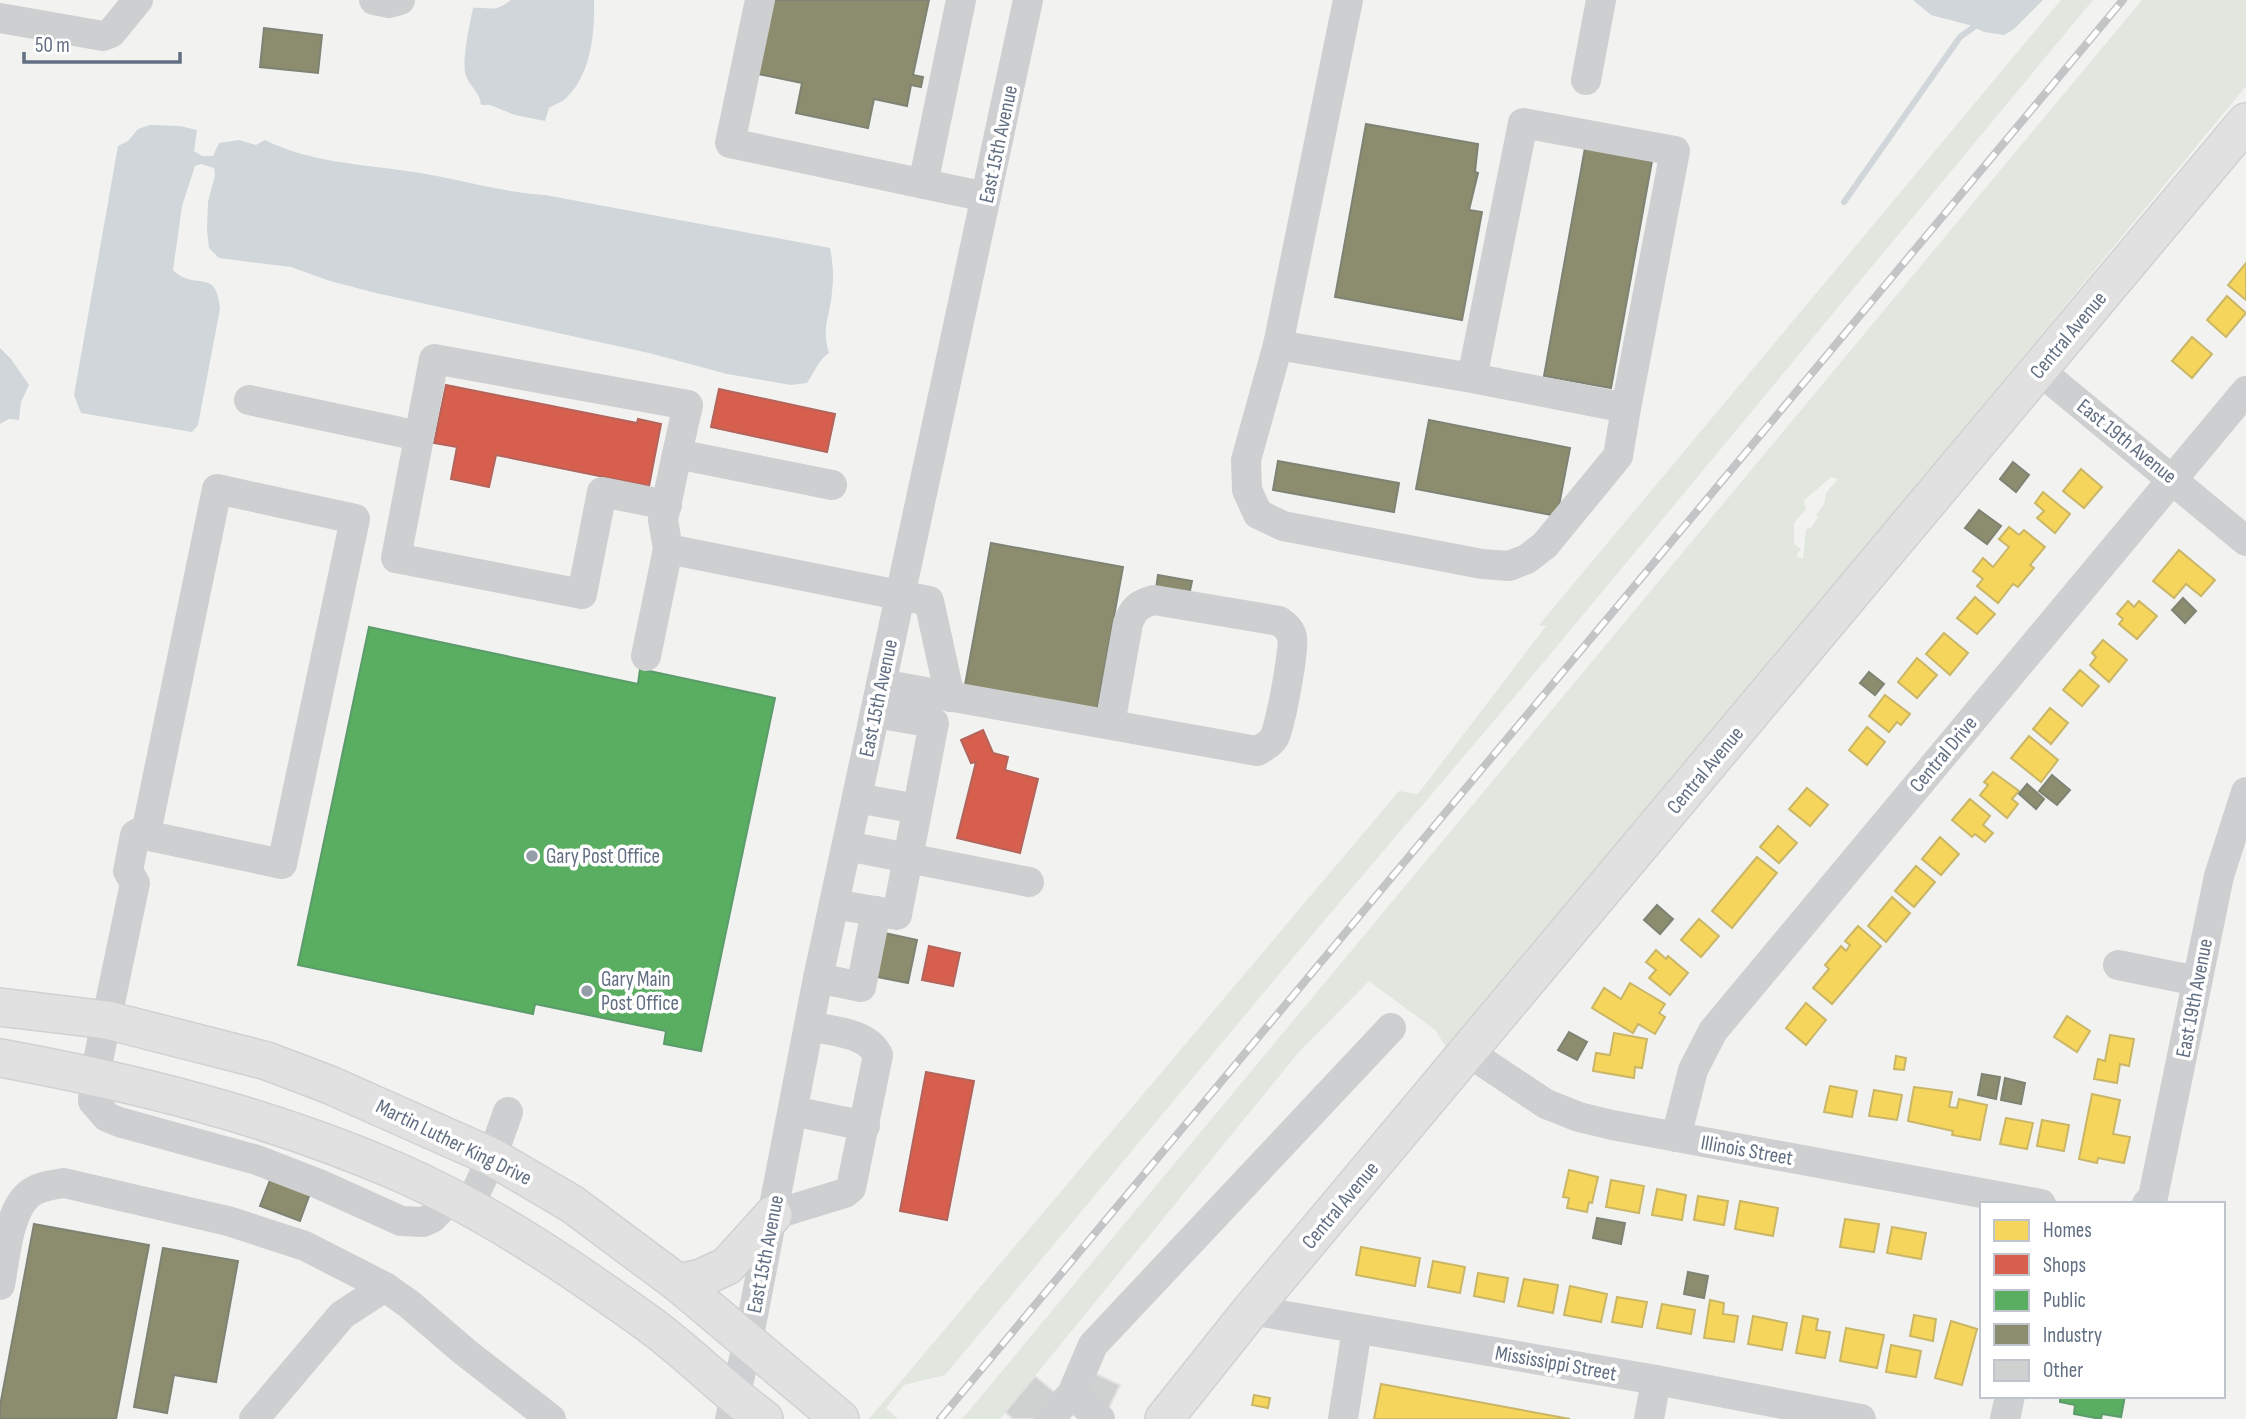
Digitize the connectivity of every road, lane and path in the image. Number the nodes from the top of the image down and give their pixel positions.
1 (138, 0) edge
2 (374, 0) edge
3 (400, 0) edge
4 (760, 0) edge
5 (961, 0) edge
6 (1028, 0) edge
7 (1348, 0) edge
8 (1601, 0) edge
9 (0, 18) edge
10 (1586, 80) dead end
11 (2246, 122) edge
12 (923, 184) junction
13 (986, 197) junction
14 (1278, 345) junction
15 (2039, 370) junction
16 (1472, 378) junction
17 (2246, 391) edge
18 (249, 400) dead end
19 (1626, 408) junction
20 (419, 436) junction
21 (677, 454) junction
22 (2173, 478) junction
23 (832, 485) dead end
24 (667, 505) junction
25 (2246, 541) edge
26 (668, 550) junction
27 (901, 596) junction
28 (646, 656) dead end
29 (881, 684) junction
30 (950, 697) junction
31 (875, 713) junction
32 (1110, 724) junction
33 (2246, 792) edge
34 (857, 798) junction
35 (917, 809) junction
36 (151, 832) junction
37 (846, 846) junction
38 (908, 858) junction
39 (1029, 882) dead end
40 (834, 904) junction
41 (876, 911) junction
42 (2118, 965) dead end
43 (818, 978) junction
44 (2197, 981) junction
45 (0, 1007) edge
46 (107, 1020) junction
47 (809, 1026) junction
48 (1391, 1028) dead end
49 (1468, 1052) junction
50 (0, 1058) edge
51 (95, 1075) junction
52 (793, 1111) junction
53 (508, 1112) dead end
54 (865, 1126) junction
55 (1676, 1137) junction
56 (492, 1157) junction
57 (458, 1202) junction
58 (2031, 1202) edge
59 (2149, 1202) edge
60 (773, 1214) junction
61 (678, 1283) junction
62 (0, 1285) edge
63 (385, 1287) junction
64 (597, 1288) junction
65 (1251, 1310) junction
66 (1357, 1329) junction
67 (748, 1341) junction
68 (1656, 1380) junction
69 (1072, 1394) junction
70 (2010, 1398) edge
71 (732, 1408) edge
72 (254, 1419) edge
73 (551, 1419) edge
74 (764, 1419) edge
75 (828, 1419) edge
76 (840, 1419) edge
77 (1049, 1419) edge
78 (1100, 1419) edge
79 (1164, 1419) edge
80 (1343, 1419) edge
81 (1648, 1419) edge
82 (1861, 1419) edge
83 (2005, 1419) edge

1 - 9 street
2 - 3 street
4 - 12 street
5 - 12 street
6 - 13 street, East 15th Avenue
7 - 14 street
8 - 10 street
11 - 15 main road, Central Avenue
12 - 13 street
13 - 27 street, East 15th Avenue
14 - 16 street
14 - 19 street
15 - 22 street, East 19th Avenue
15 - 49 main road, Central Avenue
16 - 19 street
16 - 19 street
17 - 22 street, Central Drive
18 - 20 street
20 - 21 street
20 - 24 street
21 - 23 street
21 - 24 street
22 - 25 street, East 19th Avenue
22 - 55 street, Central Drive
24 - 26 street
26 - 27 street
26 - 28 street
27 - 29 street, East 15th Avenue
27 - 30 street
29 - 30 street
29 - 31 street, East 15th Avenue
30 - 32 street
31 - 34 street, East 15th Avenue
31 - 35 street
32 - 32 street
33 - 44 street, East 19th Avenue
34 - 35 street
34 - 37 street, East 15th Avenue
35 - 38 street
36 - 36 street
36 - 46 street
37 - 38 street
37 - 40 street, East 15th Avenue
38 - 39 street
38 - 41 street
40 - 41 street
40 - 43 street, East 15th Avenue
41 - 43 street
42 - 44 street
43 - 47 street, East 15th Avenue
44 - 59 street, East 19th Avenue
45 - 46 main road, Martin Luther King Drive
46 - 51 street
46 - 56 main road, Martin Luther King Drive
47 - 52 street, East 15th Avenue
47 - 54 street
48 - 69 street
49 - 55 street, Illinois Street
49 - 65 main road, Central Avenue
50 - 51 main road
51 - 57 main road
52 - 54 street
52 - 60 street, East 15th Avenue
53 - 56 street
54 - 60 street
55 - 58 street, Illinois Street
56 - 57 street
56 - 61 main road, Martin Luther King Drive
57 - 64 main road
60 - 61 main road
60 - 67 street, East 15th Avenue
61 - 67 main road, Martin Luther King Drive
62 - 63 street
63 - 72 street
63 - 73 street
64 - 67 main road
64 - 71 main road
65 - 66 street, Mississippi Street
65 - 79 main road, Central Avenue
66 - 68 street, Mississippi Street
66 - 80 street
67 - 71 street, East 15th Avenue
67 - 76 main road, Martin Luther King Drive
68 - 81 street
68 - 82 street, Mississippi Street
69 - 77 street
69 - 78 street
70 - 83 street
71 - 74 main road
71 - 75 main road

